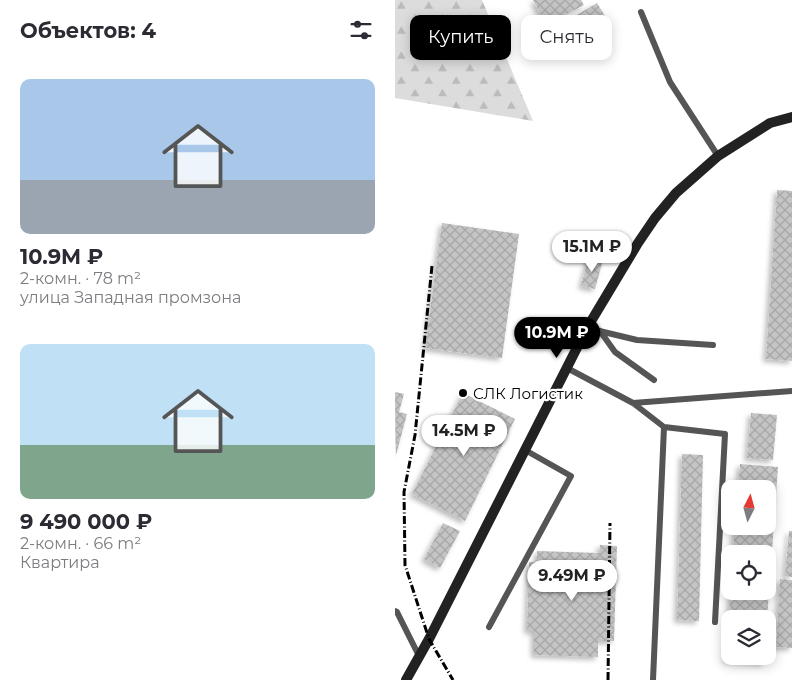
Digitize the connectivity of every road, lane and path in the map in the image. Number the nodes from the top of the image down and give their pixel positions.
1 (641, 12) dead end
2 (792, 117) edge
3 (718, 156) junction
4 (587, 328) junction
5 (600, 331) junction
6 (713, 345) dead end
7 (567, 368) junction
8 (654, 380) dead end
9 (792, 391) edge
10 (633, 403) junction
11 (664, 427) junction
12 (525, 450) junction
13 (395, 611) edge
14 (715, 622) dead end
15 (489, 627) dead end
16 (419, 656) junction
17 (406, 680) edge
18 (653, 680) edge

1 - 3 lane
2 - 3 street
3 - 4 street
4 - 5 lane
4 - 7 street
5 - 6 lane
5 - 8 lane
7 - 10 lane
7 - 12 street
9 - 10 lane
10 - 11 lane
11 - 14 lane
11 - 18 lane
12 - 15 lane
12 - 16 street
13 - 16 lane
16 - 17 street

